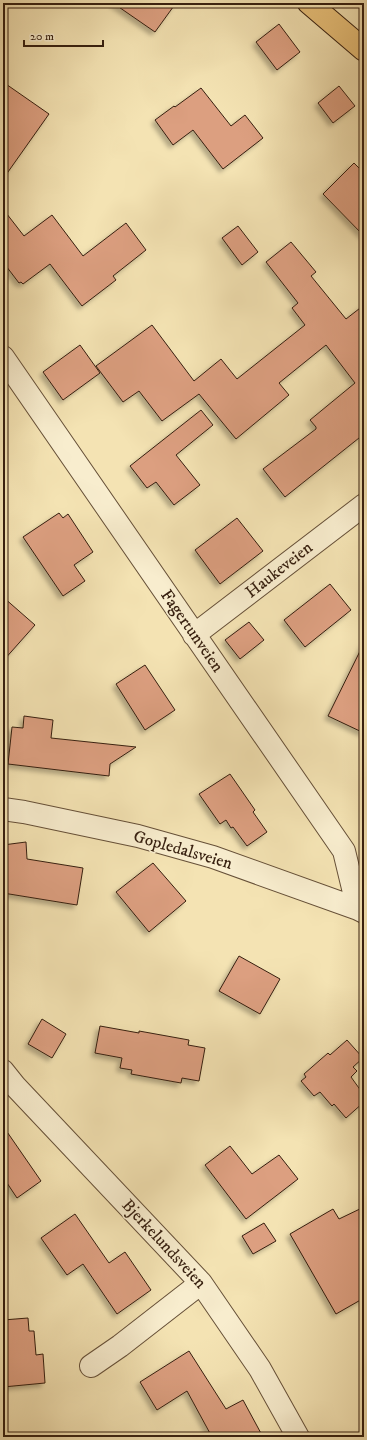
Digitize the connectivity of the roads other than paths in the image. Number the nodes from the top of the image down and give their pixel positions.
1 (308, 3) edge
2 (364, 50) edge
3 (3, 357) edge
4 (364, 505) edge
5 (194, 635) junction
6 (3, 809) edge
7 (361, 910) edge
8 (3, 1071) edge
9 (201, 1283) junction
10 (91, 1366) dead end
11 (298, 1437) edge

1 - 2 main road
3 - 5 street, Fagertunveien
4 - 5 street, Haukeveien
5 - 7 street, Fagertunveien
6 - 7 street, Gopledalsveien
8 - 9 street, Bjerkelundsveien
9 - 10 street
9 - 11 street, Bjerkelundsveien

